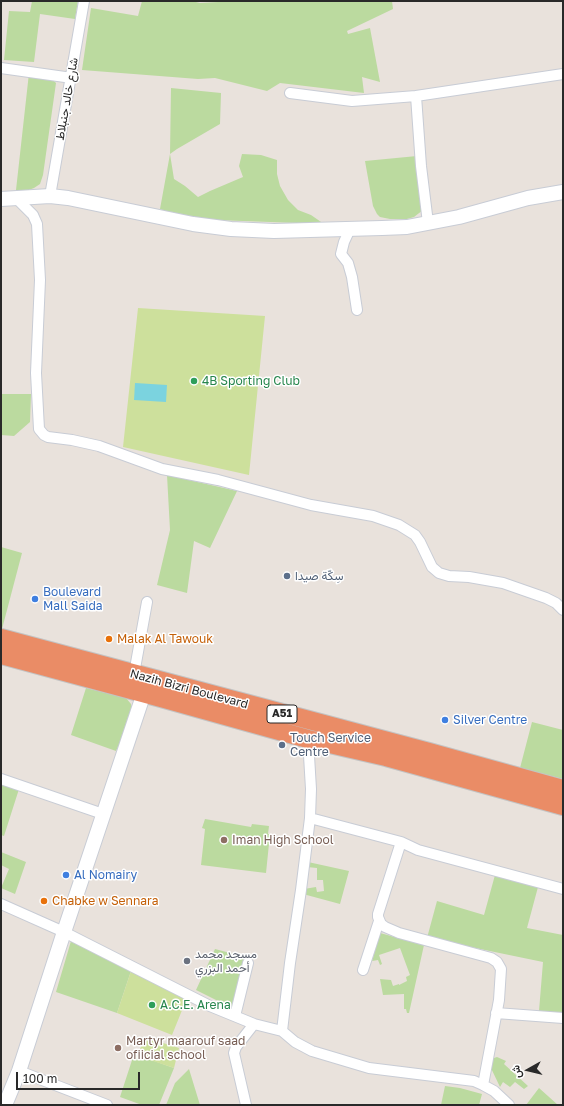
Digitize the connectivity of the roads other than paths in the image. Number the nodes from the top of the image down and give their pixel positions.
1 (84, 1) edge
2 (1, 68) edge
3 (563, 74) edge
4 (72, 78) junction
5 (290, 93) dead end
6 (416, 96) junction
7 (563, 192) edge
8 (50, 196) junction
9 (17, 198) junction
10 (1, 199) edge
11 (428, 223) junction
12 (350, 229) junction
13 (357, 310) dead end
14 (147, 602) dead end
15 (563, 610) edge
16 (1, 638) edge
17 (1, 655) edge
18 (134, 674) junction
19 (144, 693) junction
20 (308, 739) junction
21 (1, 779) edge
22 (563, 789) edge
23 (563, 806) edge
24 (103, 814) junction
25 (310, 818) junction
26 (401, 842) junction
27 (563, 889) edge
28 (1, 904) edge
29 (379, 921) junction
30 (64, 932) junction
31 (248, 963) dead end
32 (363, 970) dead end
33 (496, 1013) junction
34 (235, 1016) junction
35 (563, 1018) edge
36 (254, 1024) junction
37 (282, 1031) junction
38 (19, 1071) junction
39 (483, 1085) junction
40 (5, 1105) edge
41 (107, 1105) edge
42 (246, 1105) edge
43 (509, 1105) edge

1 - 4 street, شارع خالد جنبلاط
2 - 4 street
3 - 6 street
4 - 8 street, شارع خالد جنبلاط
5 - 6 street
6 - 11 street
7 - 11 main road
8 - 9 main road
8 - 12 main road
9 - 10 main road
9 - 15 street
11 - 12 main road
12 - 13 street
14 - 18 street
16 - 18 highway, Nazih Bizri Boulevard / A51
17 - 19 highway, Nazih Bizri Boulevard / A51
18 - 22 highway, Nazih Bizri Boulevard / A51
19 - 20 highway, Nazih Bizri Boulevard / A51
19 - 24 main road
20 - 23 highway, Nazih Bizri Boulevard / A51
20 - 25 street
21 - 24 street
24 - 30 main road
25 - 26 street
25 - 37 street
26 - 27 street
26 - 29 street
28 - 30 street
29 - 32 street
29 - 33 street
30 - 34 street
30 - 38 main road
31 - 34 street
33 - 35 street
33 - 39 street
34 - 36 street
36 - 37 street
36 - 42 street
37 - 39 street
38 - 40 main road
38 - 41 street
39 - 43 street

